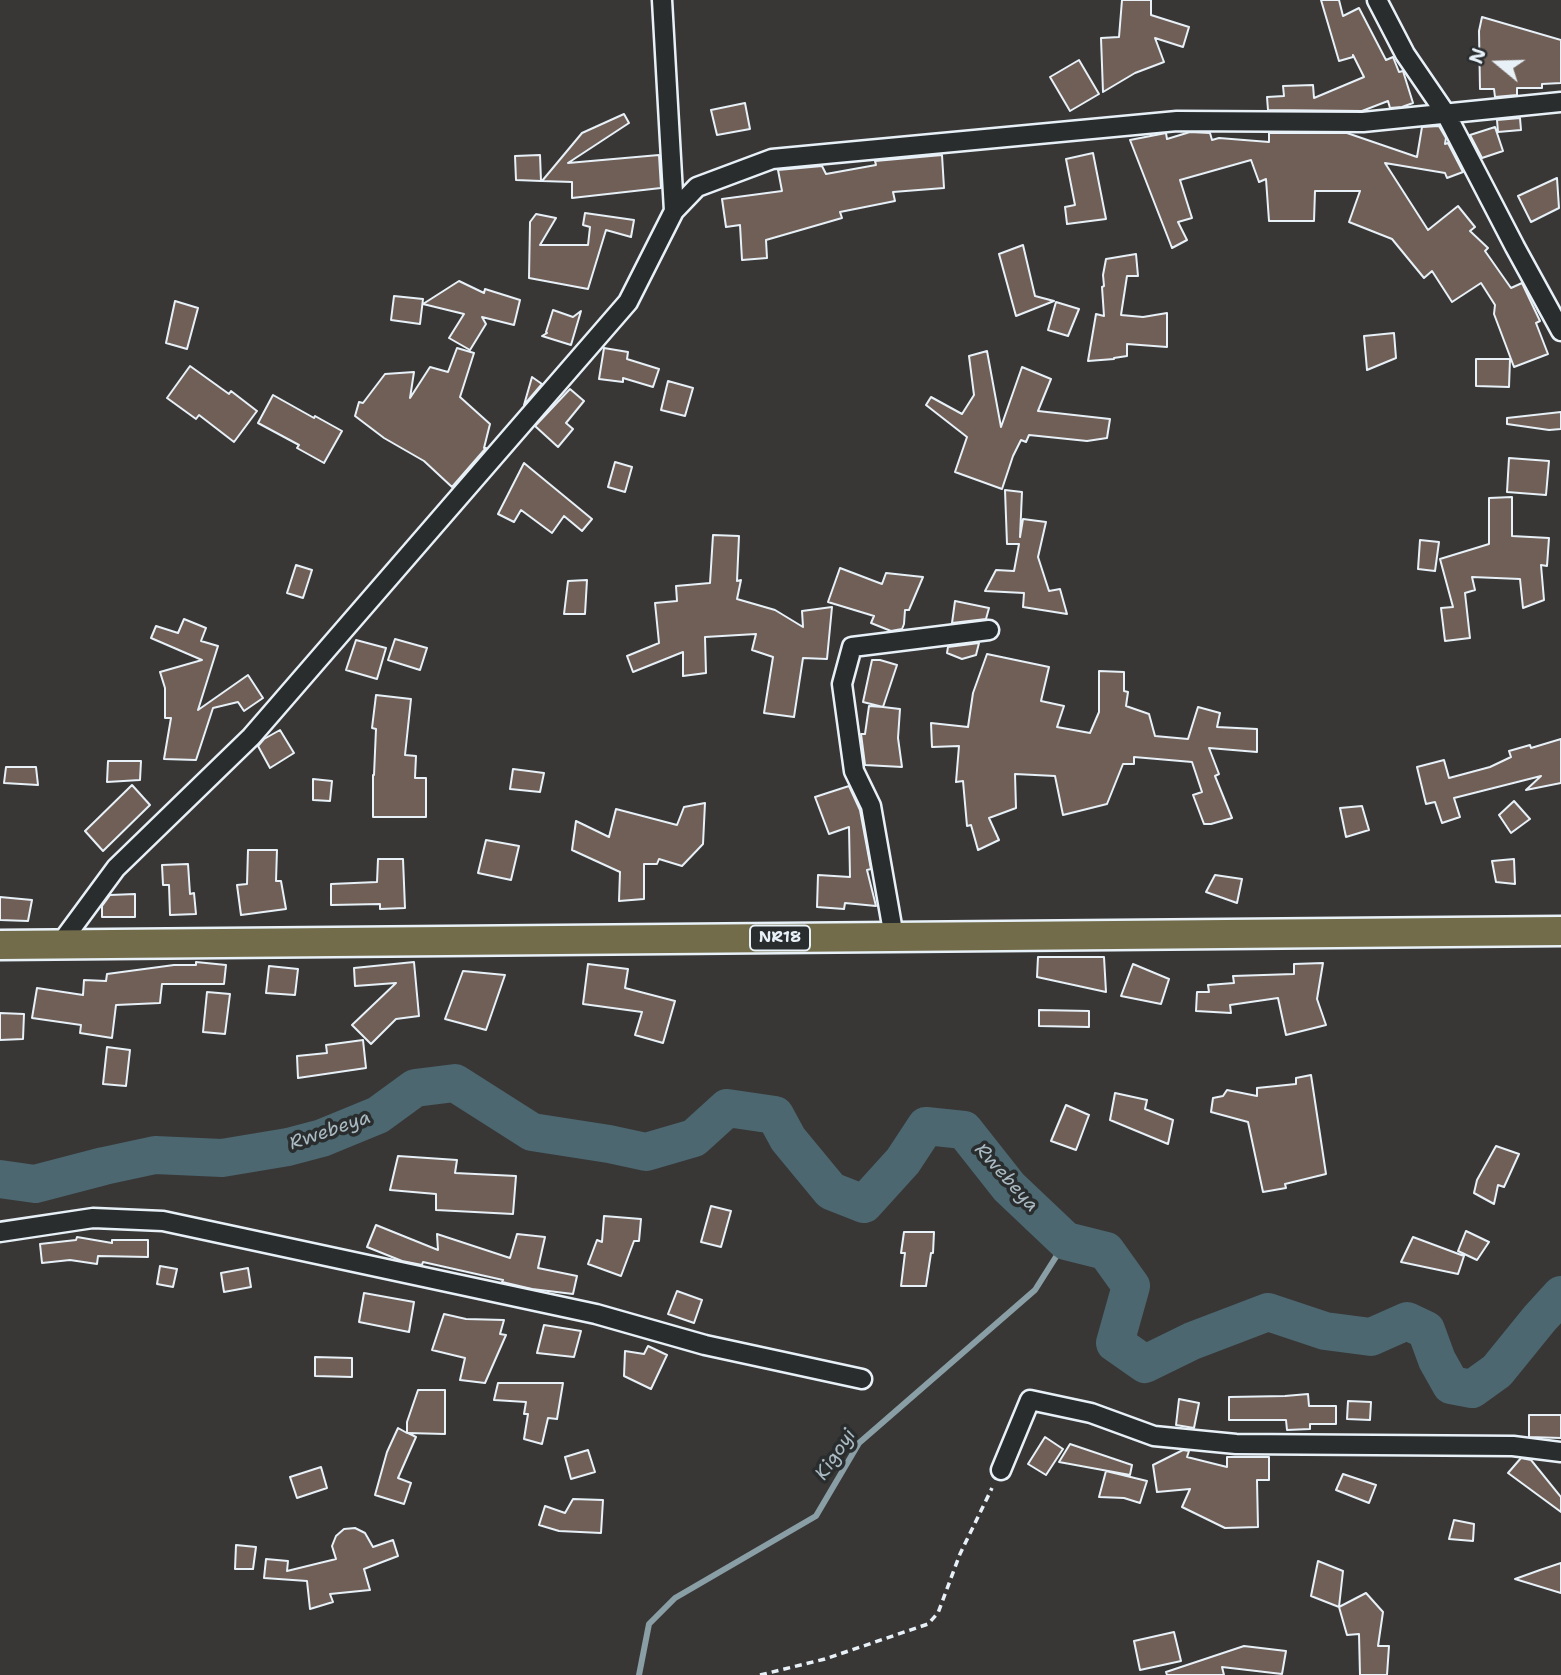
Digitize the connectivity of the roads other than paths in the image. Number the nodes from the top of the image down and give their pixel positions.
1 (662, 0) edge
2 (1377, 0) edge
3 (1561, 102) edge
4 (1446, 114) junction
5 (674, 211) junction
6 (1561, 331) edge
7 (989, 630) dead end
8 (1561, 931) edge
9 (894, 937) junction
10 (60, 944) junction
11 (0, 945) edge
12 (0, 1232) edge
13 (862, 1379) dead end
14 (1561, 1451) edge
15 (1001, 1470) road end

1 - 5 street
2 - 4 street
3 - 4 street
4 - 5 street
4 - 6 street
5 - 10 street
7 - 9 street
8 - 9 main road, NR18
9 - 10 main road, NR18
10 - 11 main road, NR18
12 - 13 street
14 - 15 street

